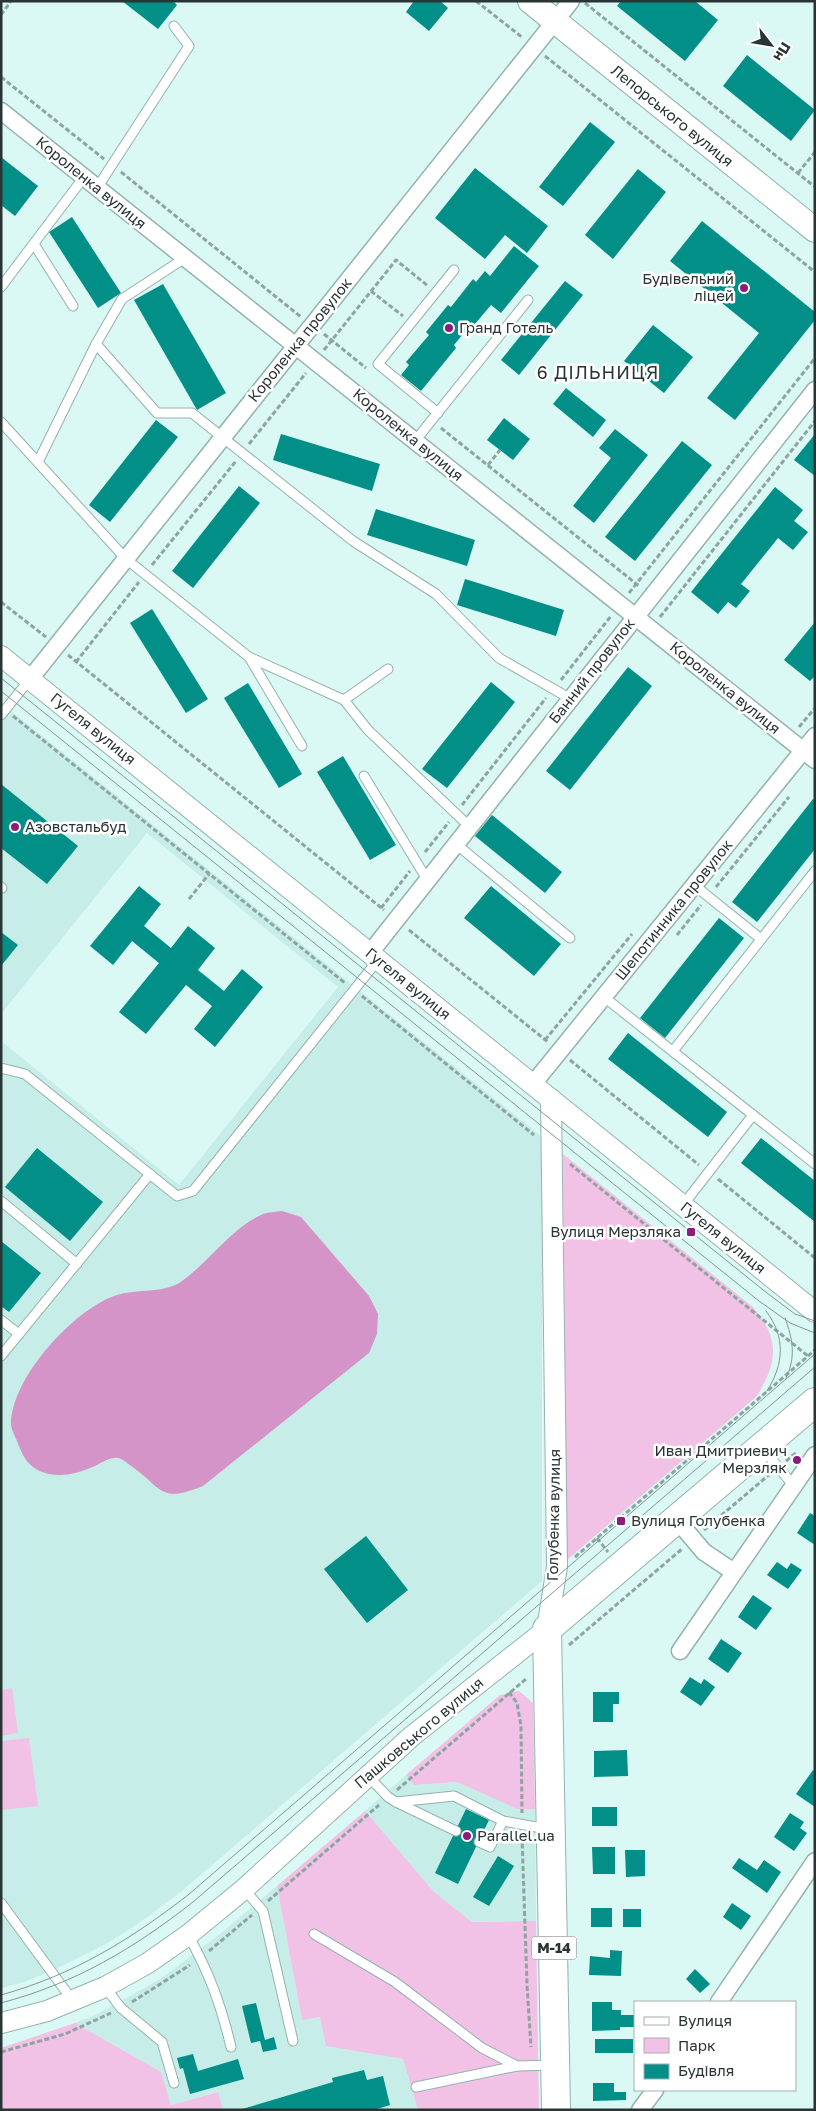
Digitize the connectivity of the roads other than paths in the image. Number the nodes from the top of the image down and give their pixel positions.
1 (530, 1) edge
2 (571, 1) edge
3 (555, 22) junction
4 (174, 26) dead end
5 (1, 111) edge
6 (84, 177) junction
7 (98, 188) junction
8 (815, 230) edge
9 (34, 244) junction
10 (185, 258) junction
11 (454, 270) dead end
12 (1, 287) edge
13 (528, 300) dead end
14 (73, 306) dead end
15 (96, 344) junction
16 (296, 346) junction
17 (815, 390) edge
18 (438, 412) junction
19 (1, 422) edge
20 (223, 437) junction
21 (415, 441) junction
22 (38, 462) junction
23 (126, 559) junction
24 (636, 617) junction
25 (1, 656) edge
26 (249, 657) junction
27 (388, 668) dead end
28 (30, 679) junction
29 (571, 699) junction
30 (344, 700) junction
31 (4, 712) edge
32 (815, 736) edge
33 (302, 746) dead end
34 (809, 755) edge
35 (364, 776) dead end
36 (470, 827) junction
37 (456, 844) junction
38 (814, 872) edge
39 (428, 881) junction
40 (694, 886) junction
41 (570, 938) dead end
42 (761, 939) junction
43 (374, 957) junction
44 (604, 997) junction
45 (673, 1051) junction
46 (1, 1068) edge
47 (533, 1084) junction
48 (551, 1099) junction
49 (754, 1115) junction
50 (815, 1164) edge
51 (150, 1174) junction
52 (1, 1201) edge
53 (683, 1205) junction
54 (77, 1264) junction
55 (814, 1309) edge
56 (1, 1320) edge
57 (19, 1334) junction
58 (1, 1356) edge
59 (813, 1409) edge
60 (761, 1448) junction
61 (815, 1455) edge
62 (794, 1485) junction
63 (677, 1520) junction
64 (734, 1572) junction
65 (547, 1629) junction
66 (680, 1651) dead end
67 (368, 1776) junction
68 (392, 1800) junction
69 (503, 1821) junction
70 (552, 1830) junction
71 (456, 1831) dead end
72 (479, 1842) dead end
73 (815, 1861) edge
74 (244, 1889) junction
75 (1, 1903) edge
76 (314, 1934) dead end
77 (188, 1935) junction
78 (105, 1987) junction
79 (72, 2001) junction
80 (720, 2001) edge
81 (1, 2024) edge
82 (293, 2041) dead end
83 (231, 2047) dead end
84 (545, 2065) junction
85 (517, 2066) junction
86 (174, 2083) dead end
87 (416, 2087) dead end
88 (654, 2091) edge
89 (556, 2110) edge
90 (640, 2110) edge

1 - 3 main road, Лепорського вулиця
2 - 3 street, Короленка провулок
3 - 8 main road, Лепорського вулиця
3 - 16 street, Короленка провулок
4 - 7 lane
5 - 6 street, Короленка вулиця
6 - 7 street, Короленка вулиця
6 - 9 lane
7 - 10 street, Короленка вулиця
9 - 12 lane
9 - 14 lane
10 - 15 lane
10 - 16 street, Короленка вулиця
11 - 18 lane
13 - 18 lane
15 - 20 lane
15 - 22 lane
16 - 20 street, Короленка провулок
16 - 21 street, Короленка вулиця
17 - 24 street, Банний провулок
18 - 21 lane
19 - 22 lane
20 - 23 street, Короленка провулок
20 - 29 lane
21 - 24 street, Короленка вулиця
22 - 23 lane
23 - 26 lane
23 - 28 street, Короленка провулок
24 - 29 street, Банний провулок
24 - 34 street, Короленка вулиця
25 - 28 street, Гугеля вулиця
26 - 30 lane
26 - 33 lane
27 - 30 lane
28 - 31 lane
28 - 43 street, Гугеля вулиця
29 - 36 street, Банний провулок
30 - 36 lane
32 - 34 street, Шепотинника провулок
34 - 40 street, Шепотинника провулок
35 - 39 lane
36 - 37 street, Банний провулок
37 - 39 street, Банний провулок
37 - 41 lane
38 - 42 lane
39 - 43 street, Банний провулок
40 - 42 lane
40 - 44 street, Шепотинника провулок
42 - 45 lane
43 - 47 street, Гугеля вулиця
43 - 51 lane
44 - 45 lane
44 - 47 street, Шепотинника провулок
45 - 49 lane
46 - 51 lane
47 - 48 street, Гугеля вулиця
48 - 53 street, Гугеля вулиця
48 - 65 street, Голубенка вулиця
49 - 50 lane
49 - 53 lane
51 - 54 lane
52 - 54 lane
53 - 55 street, Гугеля вулиця
54 - 57 lane
56 - 57 lane
57 - 58 lane
59 - 60 highway, Пашковського вулиця
60 - 62 lane
60 - 63 highway, Пашковського вулиця
61 - 62 street
62 - 64 street
63 - 64 street
63 - 65 highway, Пашковського вулиця
64 - 66 street
65 - 67 street, Пашковського вулиця
65 - 70 highway, Голубенка вулиця / М-14
67 - 68 lane
67 - 74 street, Пашковського вулиця
68 - 69 lane
68 - 71 lane
69 - 70 lane
69 - 72 lane
70 - 84 highway, Голубенка вулиця / М-14
73 - 80 street
74 - 77 street, Пашковського вулиця
74 - 82 lane
75 - 79 lane
76 - 85 lane
77 - 78 street, Пашковського вулиця
77 - 83 lane
78 - 79 street, Пашковського вулиця
78 - 86 lane
79 - 81 street, Пашковського вулиця
84 - 85 lane
84 - 89 highway, Голубенка вулиця / М-14
85 - 87 lane
88 - 90 street

